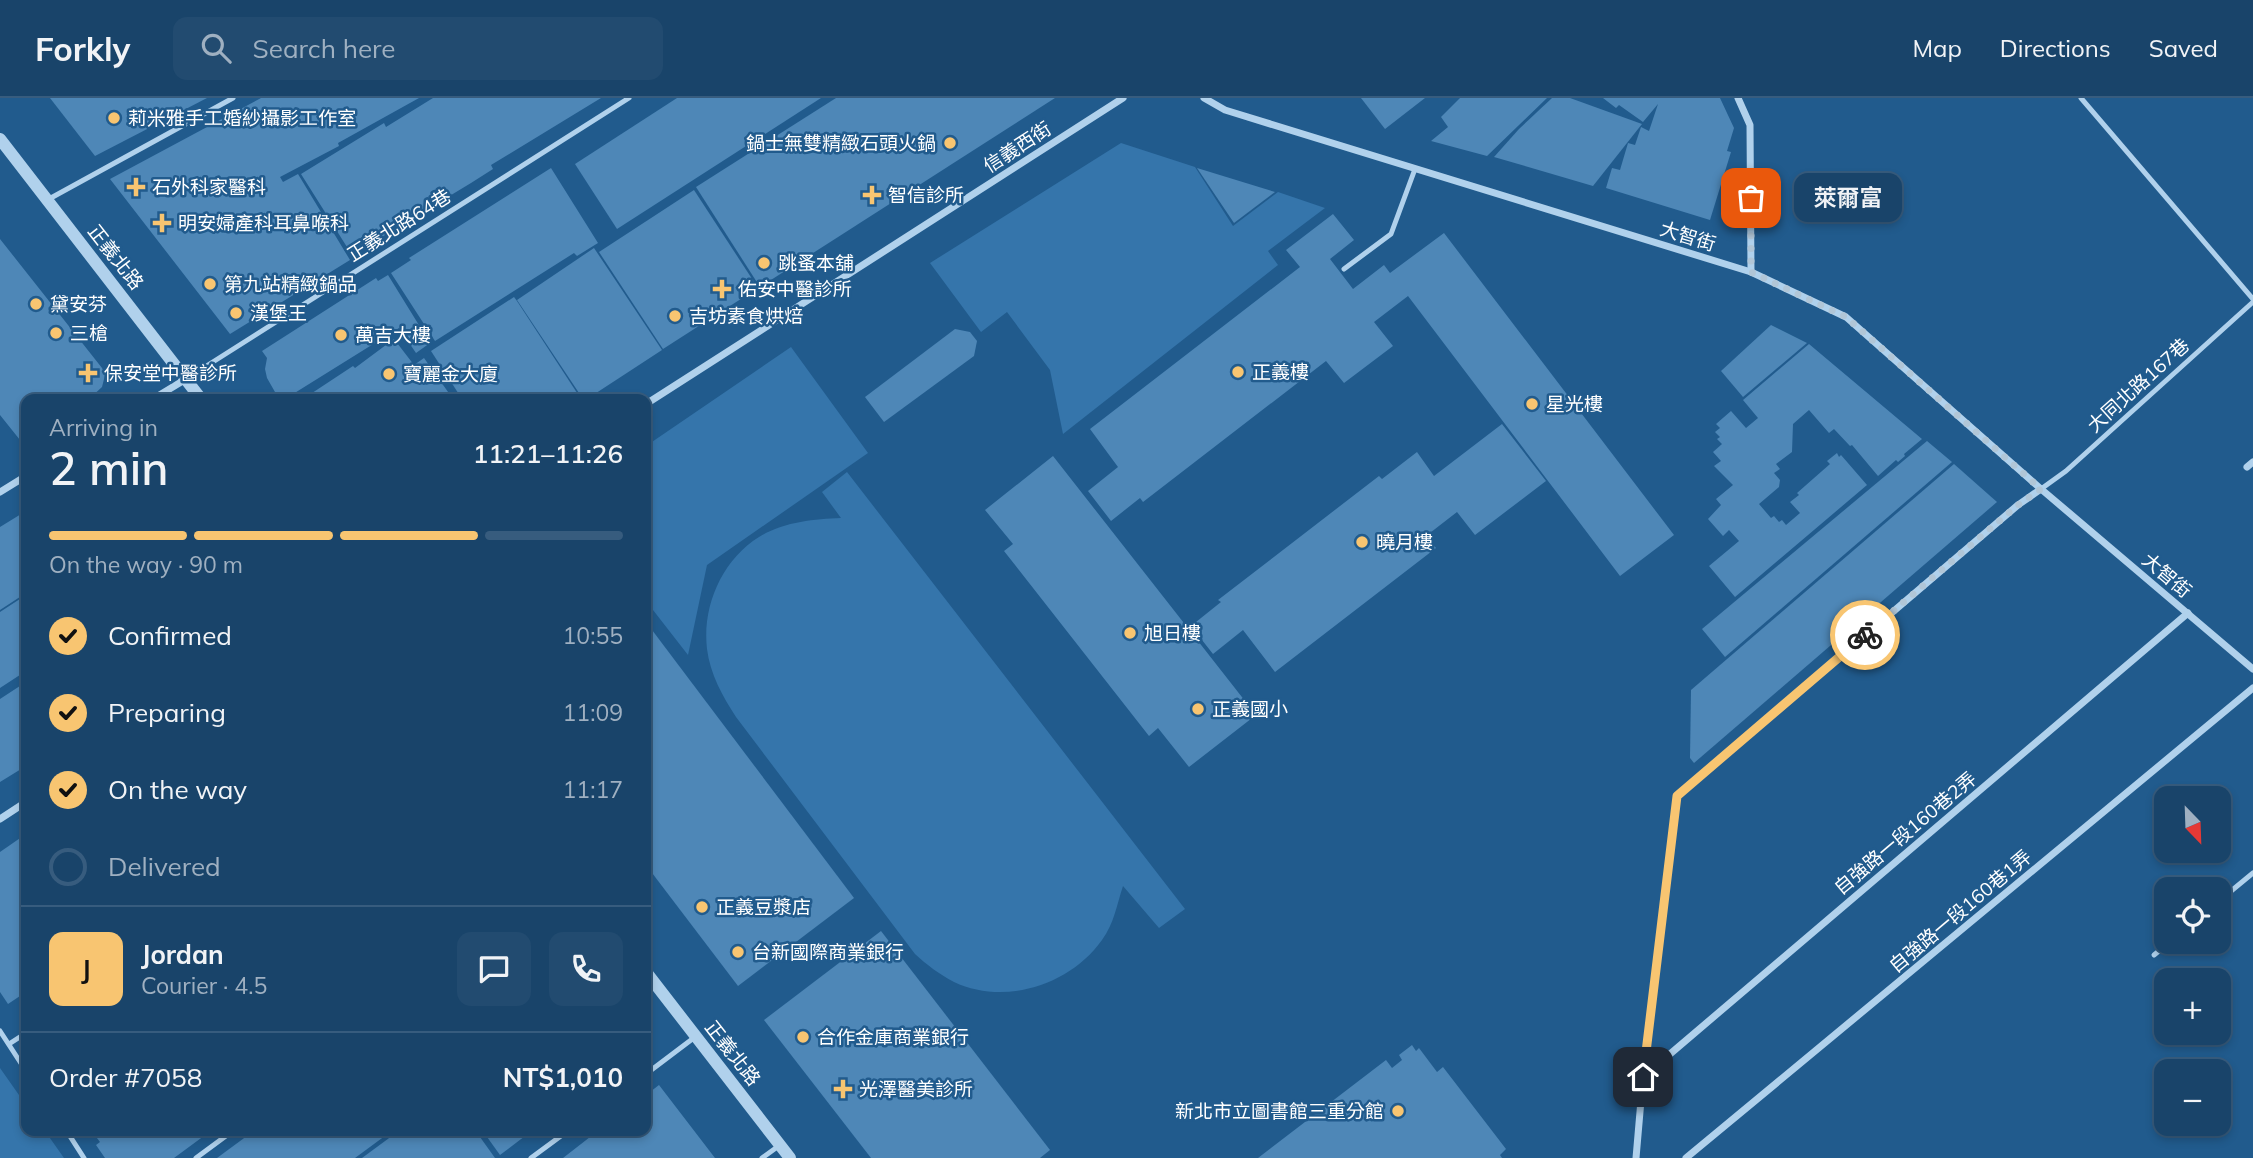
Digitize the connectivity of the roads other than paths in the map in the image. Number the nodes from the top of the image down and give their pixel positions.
1 (233, 98) edge
2 (629, 98) edge
3 (1123, 98) edge
4 (1204, 98) edge
5 (1738, 98) edge
6 (2081, 98) edge
7 (2, 145) edge
8 (1415, 169) junction
9 (47, 200) junction
10 (1343, 268) dead end
11 (1751, 272) junction
12 (2253, 301) edge
13 (186, 379) junction
14 (161, 394) edge
15 (197, 394) edge
16 (651, 401) edge
17 (21, 479) edge
18 (2041, 489) junction
19 (0, 492) edge
20 (2188, 613) junction
21 (2253, 669) edge
22 (2253, 688) edge
23 (21, 805) edge
24 (0, 819) edge
25 (2253, 873) edge
26 (2231, 891) edge
27 (651, 979) edge
28 (0, 1031) edge
29 (21, 1036) edge
30 (695, 1037) junction
31 (9, 1044) junction
32 (21, 1062) edge
33 (651, 1070) edge
34 (1643, 1077) junction
35 (70, 1136) edge
36 (226, 1136) edge
37 (561, 1136) edge
38 (780, 1145) junction
39 (84, 1158) edge
40 (196, 1158) edge
41 (531, 1158) edge
42 (762, 1158) edge
43 (790, 1158) edge
44 (1636, 1158) edge
45 (1686, 1158) edge

1 - 9 lane
2 - 13 lane, 正義北路64巷
3 - 16 street, 信義西街
4 - 8 street, 大智街
5 - 11 street
6 - 12 lane
7 - 9 street, 正義北路
8 - 10 lane
8 - 11 street, 大智街
9 - 13 street, 正義北路
11 - 18 street, 大智街
12 - 18 lane, 大同北路167巷
13 - 14 street
13 - 15 street, 正義北路
17 - 19 street
18 - 20 street, 大智街
18 - 34 street
20 - 21 street, 大智街
20 - 34 street, 自強路一段160巷2弄
22 - 45 street, 自強路一段160巷1弄
23 - 24 street
25 - 26 lane
27 - 30 street, 正義北路
28 - 31 lane
29 - 31 lane
30 - 33 lane
30 - 38 street, 正義北路
31 - 32 lane
34 - 44 street
35 - 39 lane
36 - 40 lane
37 - 41 lane
38 - 42 lane
38 - 43 street, 正義北路

